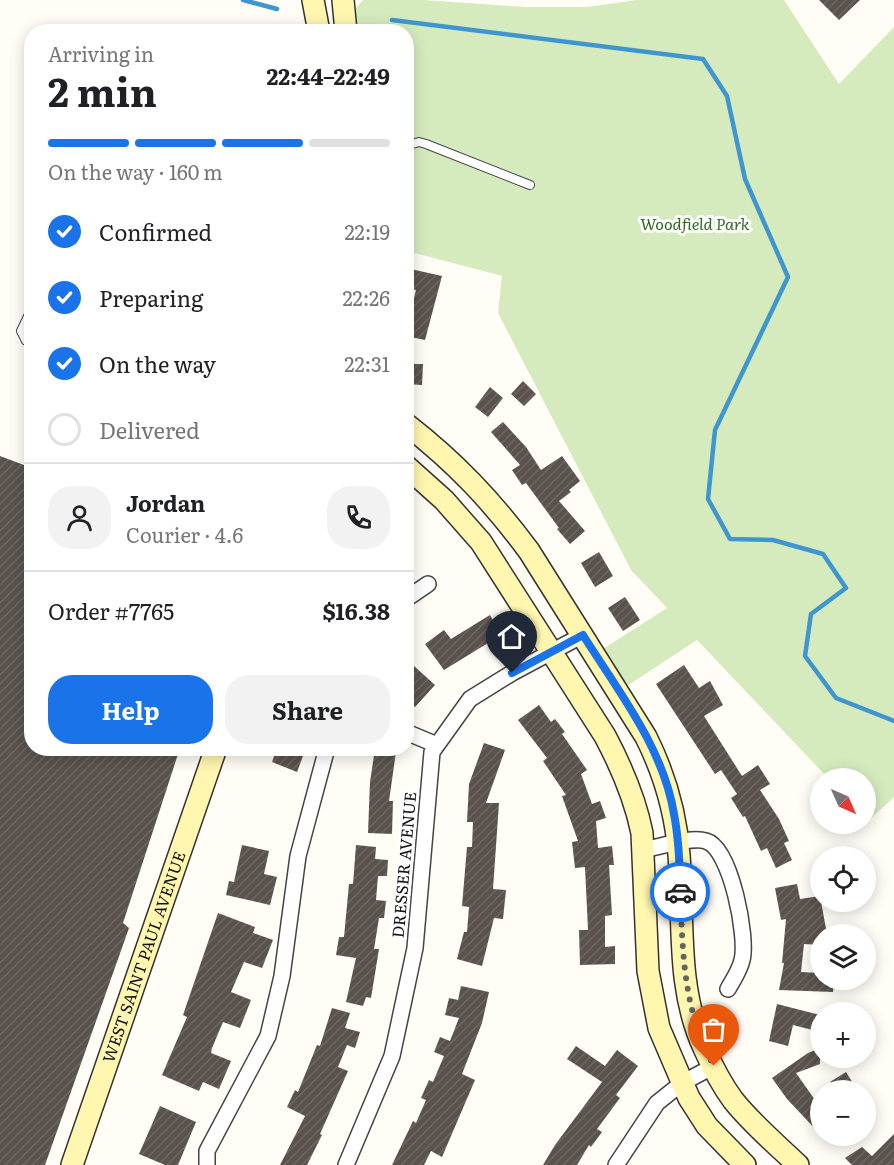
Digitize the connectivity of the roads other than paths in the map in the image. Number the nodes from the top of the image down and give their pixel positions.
1 (313, 0) edge
2 (343, 0) edge
3 (318, 24) edge
4 (345, 24) edge
5 (414, 144) edge
6 (530, 185) dead end
7 (414, 431) edge
8 (449, 461) junction
9 (414, 473) edge
10 (429, 485) junction
11 (428, 584) dead end
12 (414, 594) edge
13 (583, 635) junction
14 (551, 652) junction
15 (414, 735) edge
16 (437, 744) junction
17 (213, 756) edge
18 (325, 756) edge
19 (678, 843) junction
20 (643, 850) junction
21 (728, 989) dead end
22 (714, 1066) junction
23 (682, 1083) junction
24 (72, 1165) edge
25 (207, 1165) edge
26 (346, 1165) edge
27 (616, 1165) edge
28 (745, 1165) edge
29 (798, 1165) edge

1 - 3 street
2 - 4 street
5 - 6 lane
7 - 8 street
8 - 10 street
8 - 13 street
9 - 10 street
10 - 14 street
11 - 12 street
13 - 14 street, DRESSER AVENUE
13 - 19 street
14 - 16 street, DRESSER AVENUE
14 - 20 street
15 - 16 street
16 - 26 street, DRESSER AVENUE
17 - 24 street, WEST SAINT PAUL AVENUE
18 - 25 street
19 - 20 street
19 - 21 street
19 - 22 street
20 - 23 street
22 - 23 street
22 - 29 street
23 - 27 street
23 - 28 street

